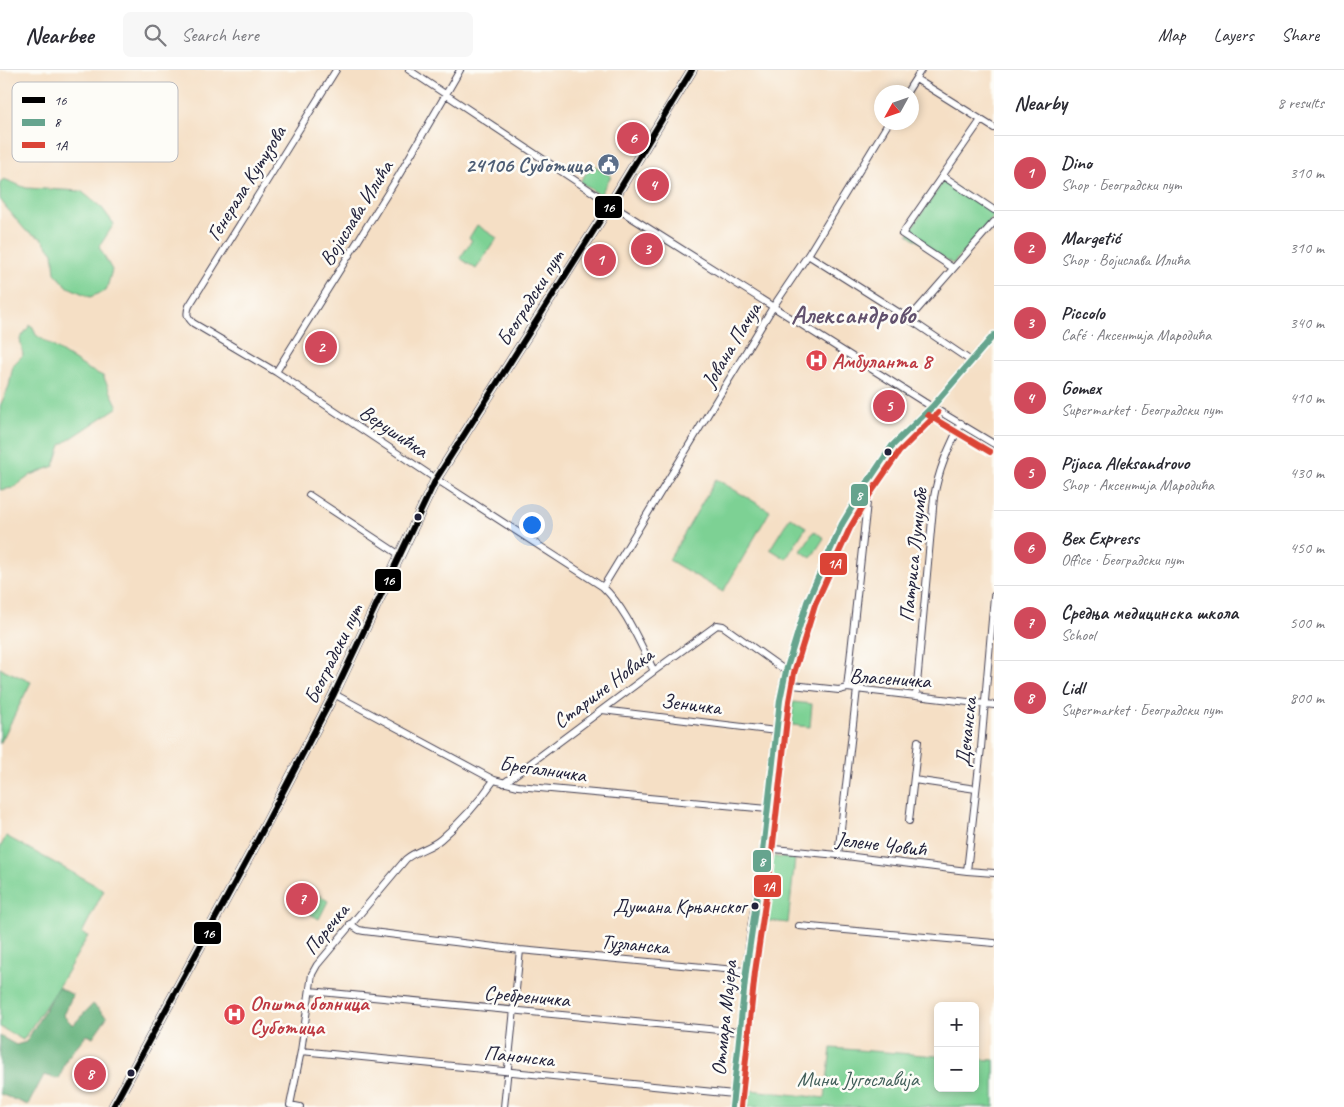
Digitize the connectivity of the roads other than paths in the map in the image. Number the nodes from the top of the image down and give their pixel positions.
1 (336, 70) edge
2 (409, 70) edge
3 (460, 70) edge
4 (692, 70) edge
5 (921, 70) edge
6 (916, 79) junction
7 (912, 85) edge
8 (446, 95) junction
9 (981, 120) junction
10 (994, 128) edge
11 (884, 130) edge
12 (942, 176) junction
13 (611, 204) junction
14 (994, 210) edge
15 (994, 222) edge
16 (808, 255) junction
17 (953, 268) junction
18 (774, 307) junction
19 (187, 314) joint
20 (909, 319) junction
21 (994, 335) edge
22 (971, 361) junction
23 (276, 372) junction
24 (932, 407) junction
25 (961, 423) junction
26 (994, 444) edge
27 (436, 479) junction
28 (863, 489) junction
29 (309, 494) dead end
30 (400, 555) junction
31 (603, 587) junction
32 (994, 596) edge
33 (654, 671) junction
34 (786, 671) junction
35 (783, 684) junction
36 (847, 688) junction
37 (857, 689) junction
38 (334, 694) junction
39 (916, 695) junction
40 (985, 704) junction
41 (994, 704) edge
42 (602, 710) junction
43 (776, 730) junction
44 (918, 741) dead end
45 (494, 780) junction
46 (914, 780) junction
47 (504, 783) junction
48 (976, 789) junction
49 (768, 808) junction
50 (909, 821) dead end
51 (764, 848) junction
52 (838, 855) junction
53 (967, 871) junction
54 (994, 873) edge
55 (350, 924) junction
56 (799, 926) dead end
57 (994, 943) edge
58 (520, 950) junction
59 (746, 971) junction
60 (310, 991) junction
61 (513, 1011) junction
62 (740, 1032) junction
63 (301, 1051) junction
64 (508, 1072) junction
65 (734, 1094) junction
66 (113, 1107) edge
67 (300, 1107) edge
68 (504, 1107) edge
69 (732, 1107) edge

1 - 19 street, Генерала Кутузова
2 - 8 street
3 - 8 street, Војислава Илића
4 - 13 main road, Београдски пут
5 - 6 street
6 - 7 street
6 - 9 street
8 - 13 street
8 - 23 street, Војислава Илића
9 - 10 street
9 - 12 street
11 - 16 street, Јована Пачуа
12 - 14 street
12 - 17 street
13 - 18 street
13 - 27 main road, Београдски пут
15 - 17 street
16 - 18 street, Јована Пачуа
16 - 20 street
17 - 20 street
18 - 24 street
18 - 31 street, Јована Пачуа
19 - 23 street, Верушићка
20 - 22 street
21 - 22 street
22 - 24 street
23 - 27 street, Верушићка
24 - 25 street
24 - 28 street
25 - 26 street
25 - 39 street, Патриса Лумумбе
27 - 30 main road, Београдски пут
27 - 31 street, Верушићка
28 - 34 street, Отмара Мајера
28 - 36 street
29 - 30 street
30 - 38 main road, Београдски пут
31 - 33 street, Верушићка
32 - 40 street, Дечанска
33 - 34 street, Старине Новака
33 - 42 street, Старине Новака
34 - 35 street, Отмара Мајера
35 - 36 street, Власеничка
35 - 43 street, Отмара Мајера
36 - 37 street, Власеничка
37 - 39 street, Власеничка
37 - 52 street
38 - 45 street, Брегалничка
38 - 66 main road, Београдски пут
39 - 40 street, Власеничка
40 - 41 street, Власеничка
40 - 48 street, Дечанска
42 - 43 street, Зеничка
42 - 47 street, Старине Новака
43 - 49 street, Отмара Мајера
44 - 46 street
45 - 47 street, Брегалничка
45 - 55 street, Поречка
46 - 48 street
46 - 50 street
47 - 49 street, Брегалничка
48 - 53 street, Дечанска
49 - 51 street, Отмара Мајера
51 - 52 street, Јелене Човић
51 - 59 street, Отмара Мајера
52 - 53 street, Јелене Човић
53 - 54 street, Јелене Човић
55 - 58 street, Тузланска
55 - 60 street, Поречка
56 - 57 street
58 - 59 street, Тузланска
58 - 61 street
59 - 62 street, Отмара Мајера
60 - 61 street, Сребреничка
60 - 63 street, Поречка
61 - 62 street, Сребреничка
61 - 64 street
62 - 65 street, Отмара Мајера
63 - 64 street, Панонска
63 - 67 street, Поречка
64 - 65 street, Панонска
64 - 68 street
65 - 69 street, Отмара Мајера

